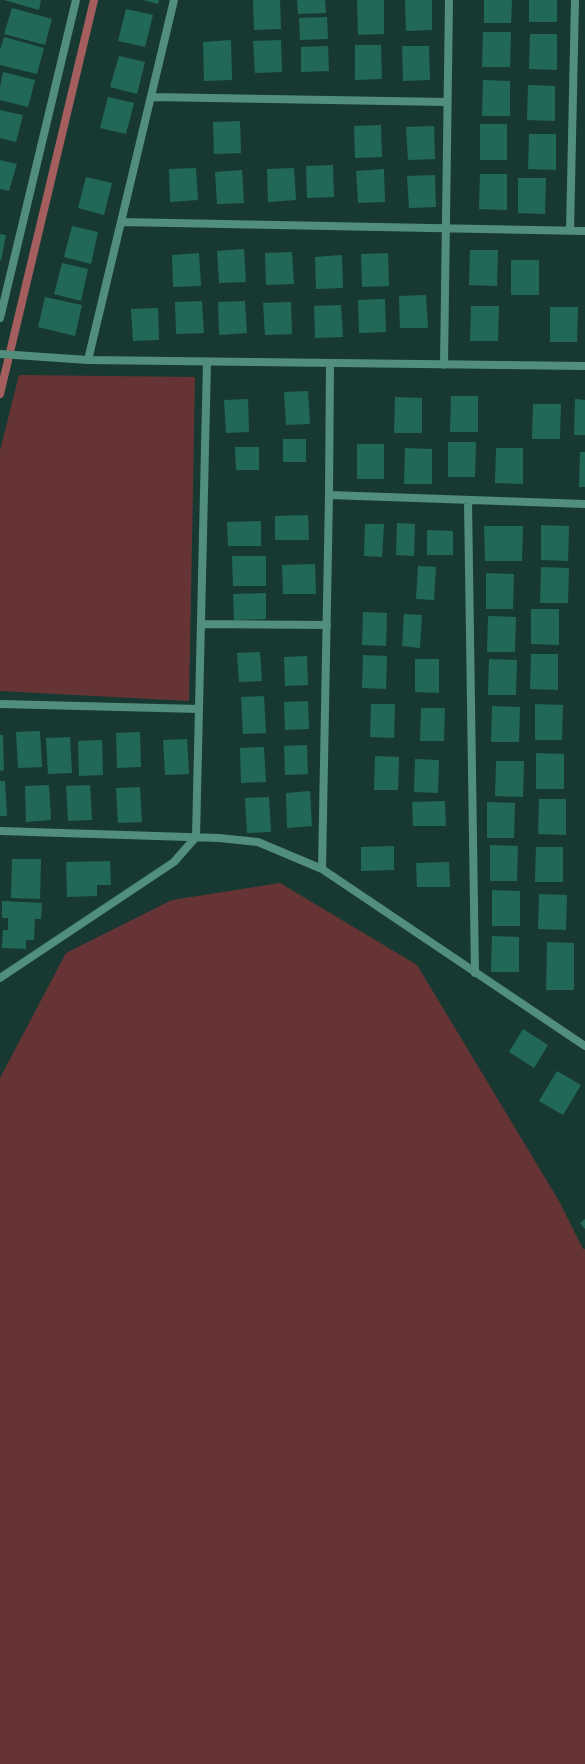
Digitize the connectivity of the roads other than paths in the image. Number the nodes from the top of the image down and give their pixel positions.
1 (76, 0) edge
2 (174, 0) edge
3 (449, 0) edge
4 (575, 0) edge
5 (151, 97) junction
6 (447, 102) junction
7 (121, 222) junction
8 (446, 228) junction
9 (570, 231) junction
10 (585, 231) edge
11 (0, 318) edge
12 (0, 354) edge
13 (88, 360) junction
14 (207, 362) junction
15 (330, 363) junction
16 (444, 365) junction
17 (585, 366) edge
18 (329, 495) junction
19 (468, 501) junction
20 (585, 504) edge
21 (201, 624) junction
22 (327, 625) junction
23 (0, 704) edge
24 (199, 709) junction
25 (0, 831) edge
26 (196, 837) junction
27 (322, 869) junction
28 (475, 973) junction
29 (0, 978) edge
30 (585, 1046) edge

1 - 11 street
2 - 5 street
3 - 6 street
4 - 9 street
5 - 6 street
5 - 7 street
6 - 8 street
7 - 8 street
7 - 13 street
8 - 9 street
8 - 16 street
9 - 10 street
12 - 13 street
13 - 14 street
14 - 15 street
14 - 21 street
15 - 16 street
15 - 18 street
16 - 17 street
18 - 19 street
18 - 22 street
19 - 20 street
19 - 28 street
21 - 22 street
21 - 24 street
22 - 27 street
23 - 24 street
24 - 26 street
25 - 26 street
26 - 27 street
26 - 29 street
27 - 28 street
28 - 30 street

